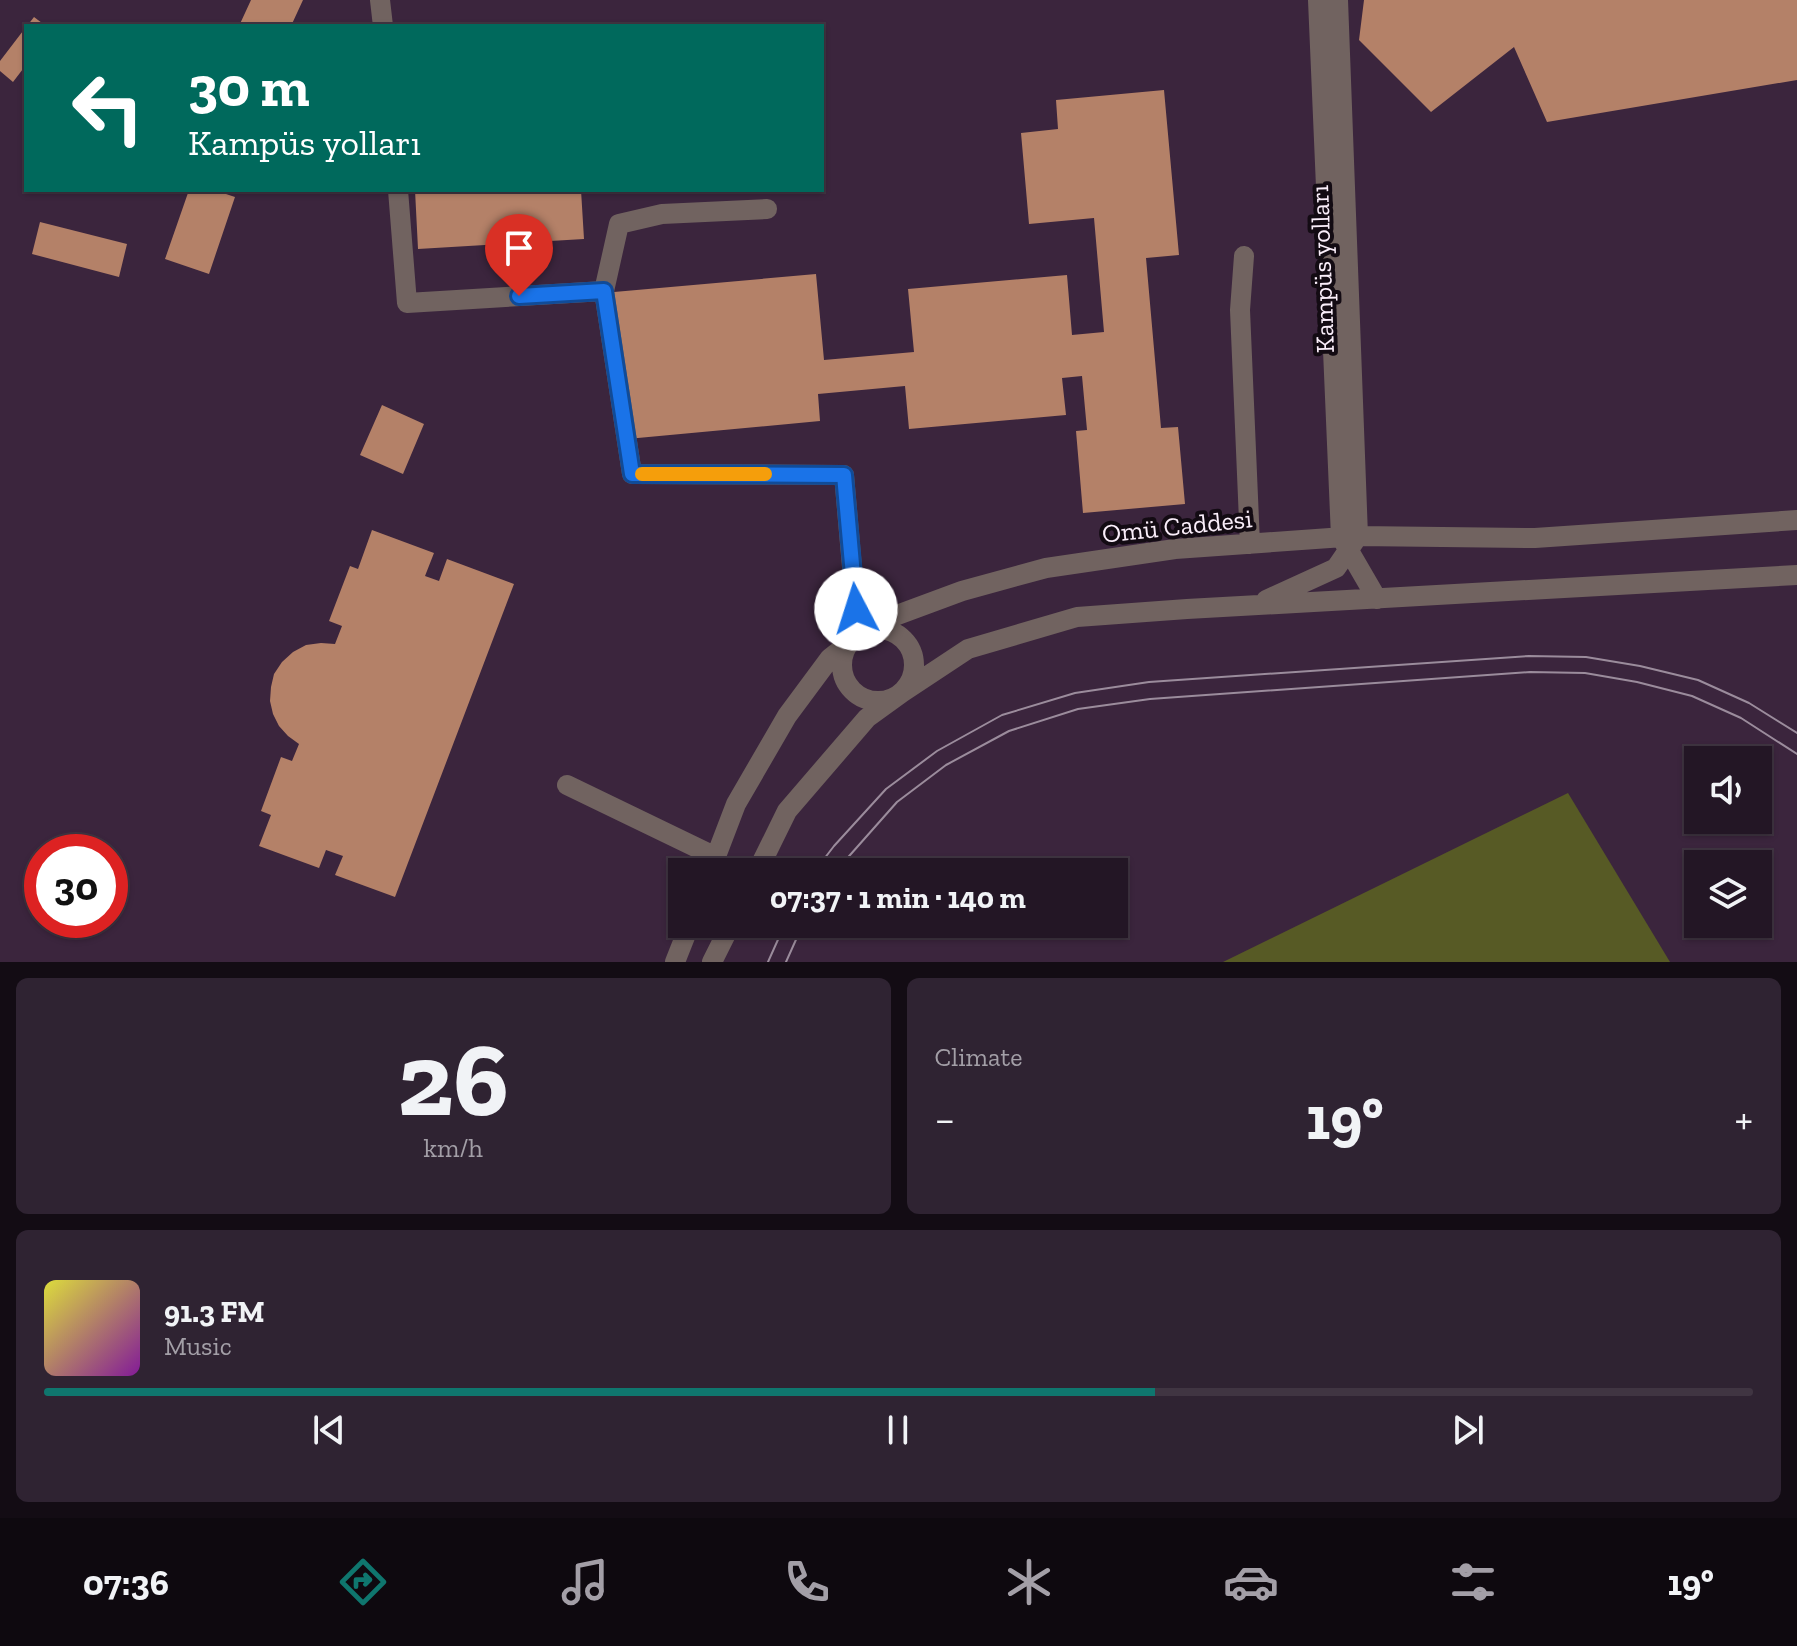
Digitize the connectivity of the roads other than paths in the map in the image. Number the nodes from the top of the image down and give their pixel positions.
1 (380, 0) edge
2 (1318, 0) edge
3 (1338, 0) edge
4 (383, 24) edge
5 (398, 192) edge
6 (767, 209) dead end
7 (1244, 256) dead end
8 (604, 291) junction
9 (1797, 520) edge
10 (1349, 541) junction
11 (1250, 544) junction
12 (1794, 577) edge
13 (1377, 599) junction
14 (1255, 605) junction
15 (858, 636) junction
16 (903, 692) junction
17 (567, 785) dead end
18 (702, 858) edge
19 (715, 858) edge
20 (764, 858) edge
21 (684, 938) edge
22 (724, 938) edge
23 (675, 962) edge
24 (712, 962) edge

1 - 4 street
2 - 10 street
3 - 10 street, Kampüs yolları
5 - 8 street
6 - 8 street
7 - 11 street
8 - 15 street
9 - 10 street, Omü Caddesi
10 - 11 street, Omü Caddesi
10 - 13 street
10 - 14 street
11 - 15 street, Omü Caddesi
12 - 13 street
13 - 14 street
14 - 16 street
15 - 16 street
15 - 16 street
15 - 19 street, Omü Caddesi
16 - 20 street
17 - 18 street
21 - 23 street
22 - 24 street

